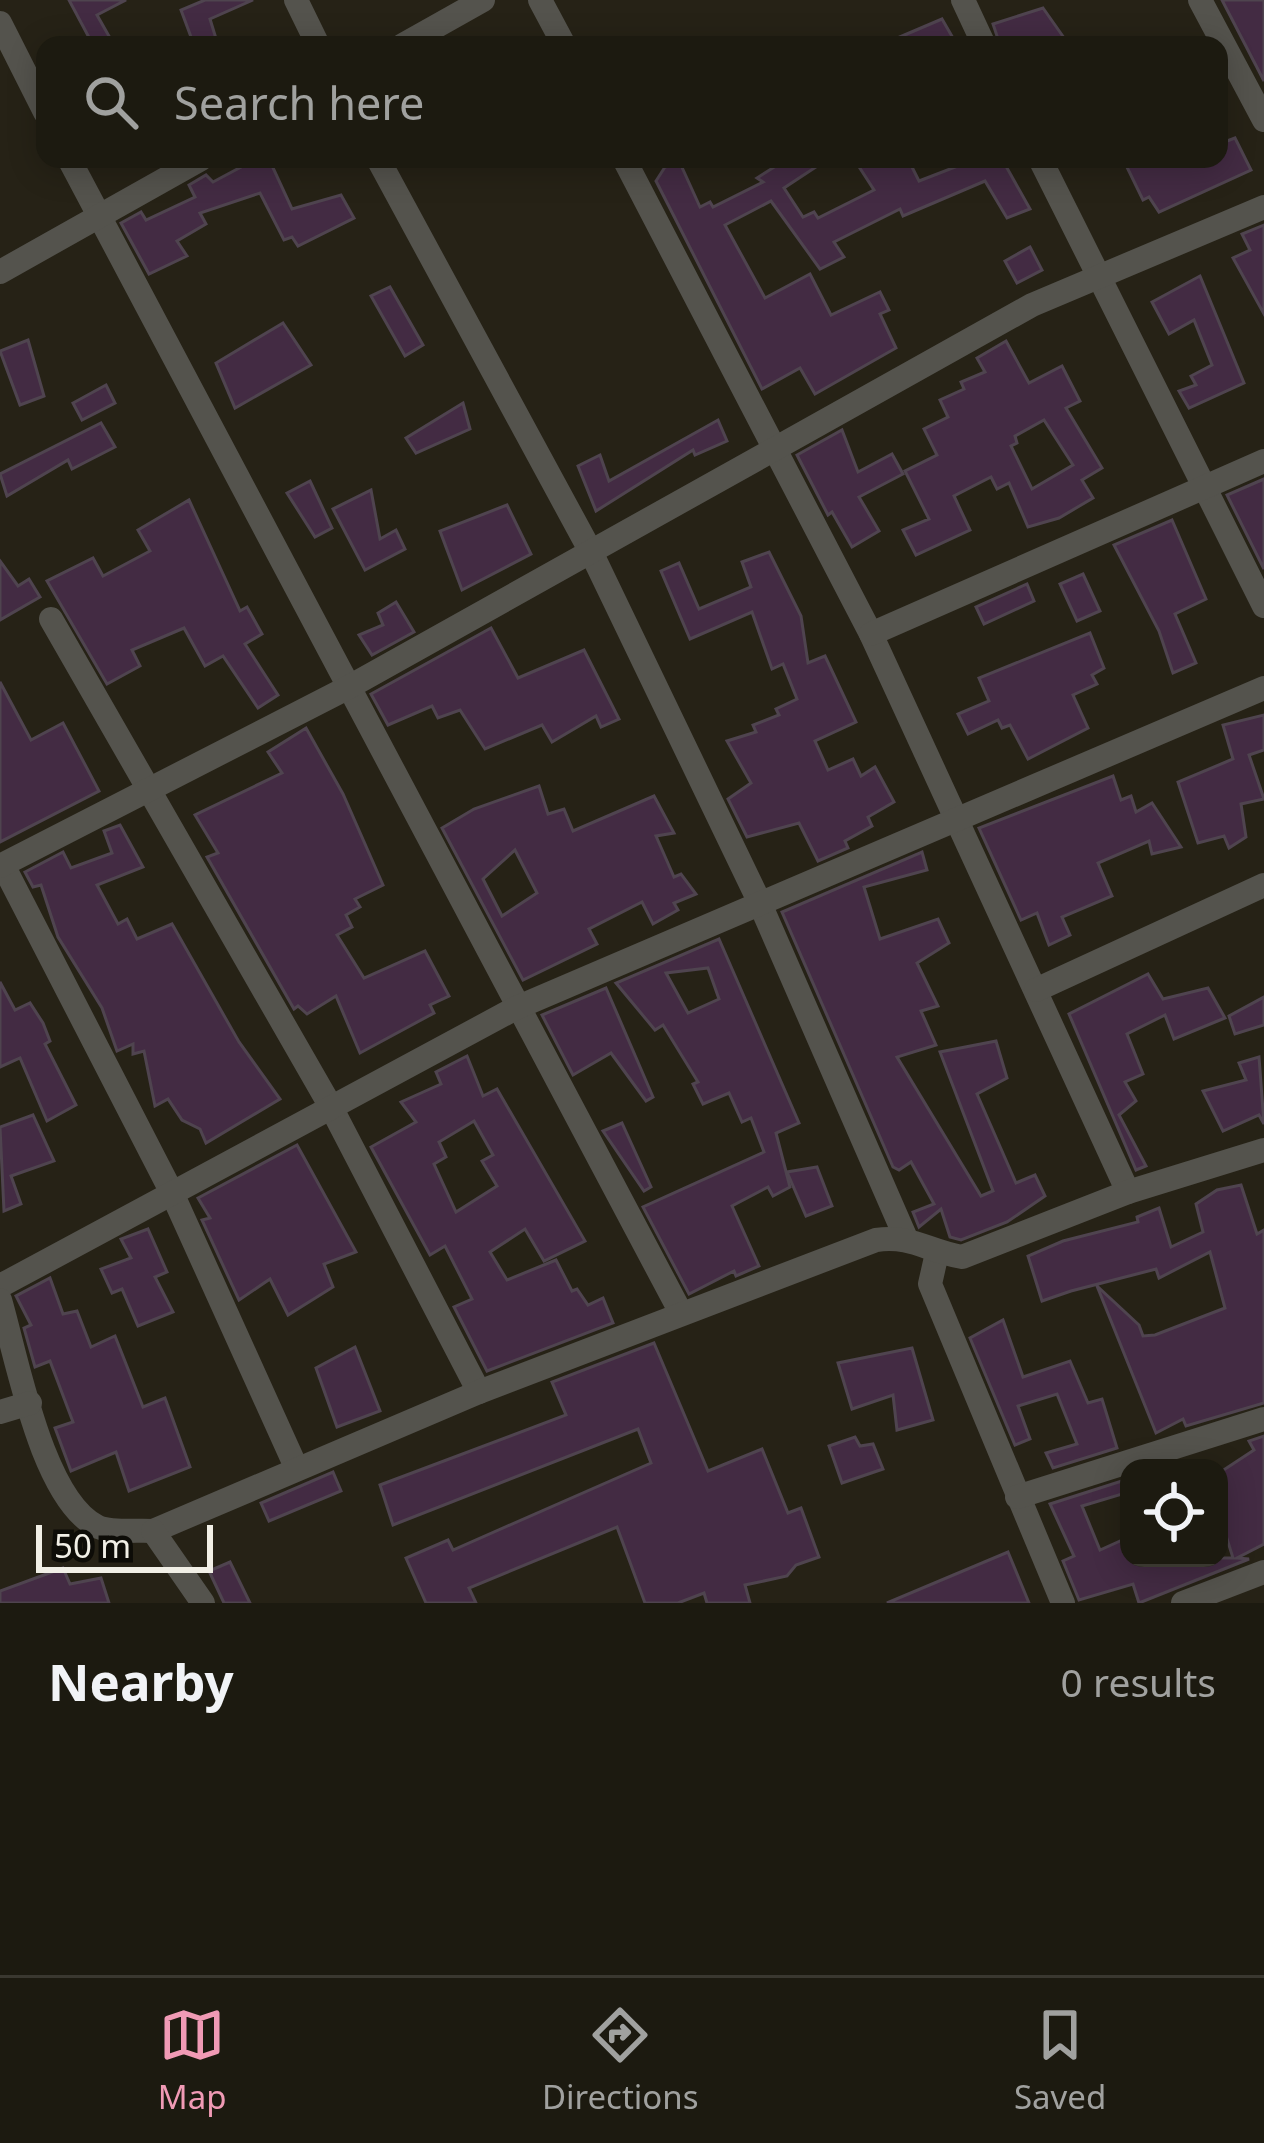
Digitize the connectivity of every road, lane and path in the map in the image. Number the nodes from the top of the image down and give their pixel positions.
1 (296, 0) edge
2 (483, 0) edge
3 (540, 0) edge
4 (963, 0) edge
5 (1200, 0) edge
6 (0, 23) edge
7 (314, 36) edge
8 (419, 36) edge
9 (559, 36) edge
10 (980, 36) edge
11 (1219, 36) edge
12 (1228, 52) edge
13 (36, 94) edge
14 (1264, 120) edge
15 (74, 168) edge
16 (185, 168) edge
17 (383, 168) edge
18 (629, 168) edge
19 (1044, 168) edge
20 (1264, 207) edge
21 (99, 217) junction
22 (0, 272) edge
23 (1097, 273) junction
24 (777, 448) junction
25 (1264, 461) edge
26 (1207, 486) junction
27 (591, 552) junction
28 (1264, 606) edge
29 (52, 619) dead end
30 (871, 634) junction
31 (349, 687) junction
32 (1264, 688) edge
33 (147, 787) junction
34 (957, 818) junction
35 (2, 865) edge
36 (1264, 884) edge
37 (758, 899) junction
38 (1036, 991) junction
39 (517, 1008) junction
40 (331, 1107) junction
41 (1264, 1150) edge
42 (1128, 1192) junction
43 (172, 1193) junction
44 (905, 1236) junction
45 (937, 1252) junction
46 (0, 1286) edge
47 (0, 1300) edge
48 (680, 1312) junction
49 (479, 1391) junction
50 (30, 1403) junction
51 (0, 1412) edge
52 (1264, 1419) edge
53 (296, 1467) junction
54 (1017, 1497) junction
55 (153, 1531) junction
56 (1264, 1572) edge
57 (203, 1603) edge
58 (1063, 1603) edge
59 (1183, 1603) edge

1 - 7 street
2 - 8 street
3 - 9 street
4 - 10 street
5 - 11 street
6 - 13 street
12 - 14 street
15 - 21 street
16 - 21 street
17 - 27 street
18 - 24 street
19 - 23 street
20 - 23 street
21 - 22 street
21 - 31 street
23 - 24 street
23 - 26 street
24 - 27 street
24 - 30 street
25 - 26 street
26 - 28 street
26 - 30 street
27 - 31 street
27 - 37 street
29 - 33 street
30 - 34 street
31 - 33 street
31 - 39 street
32 - 34 street
33 - 35 street
33 - 40 street
34 - 37 street
34 - 38 street
35 - 43 street
36 - 38 street
37 - 39 street
37 - 44 street
38 - 42 street
39 - 40 street
39 - 48 street
40 - 43 street
40 - 49 street
41 - 42 street
42 - 45 street
43 - 46 street
43 - 53 street
44 - 45 street
44 - 48 street
45 - 54 street
47 - 50 street
48 - 49 street
49 - 53 street
50 - 51 street
50 - 55 street
52 - 54 street
53 - 55 street
54 - 58 street
55 - 57 street
56 - 59 street

